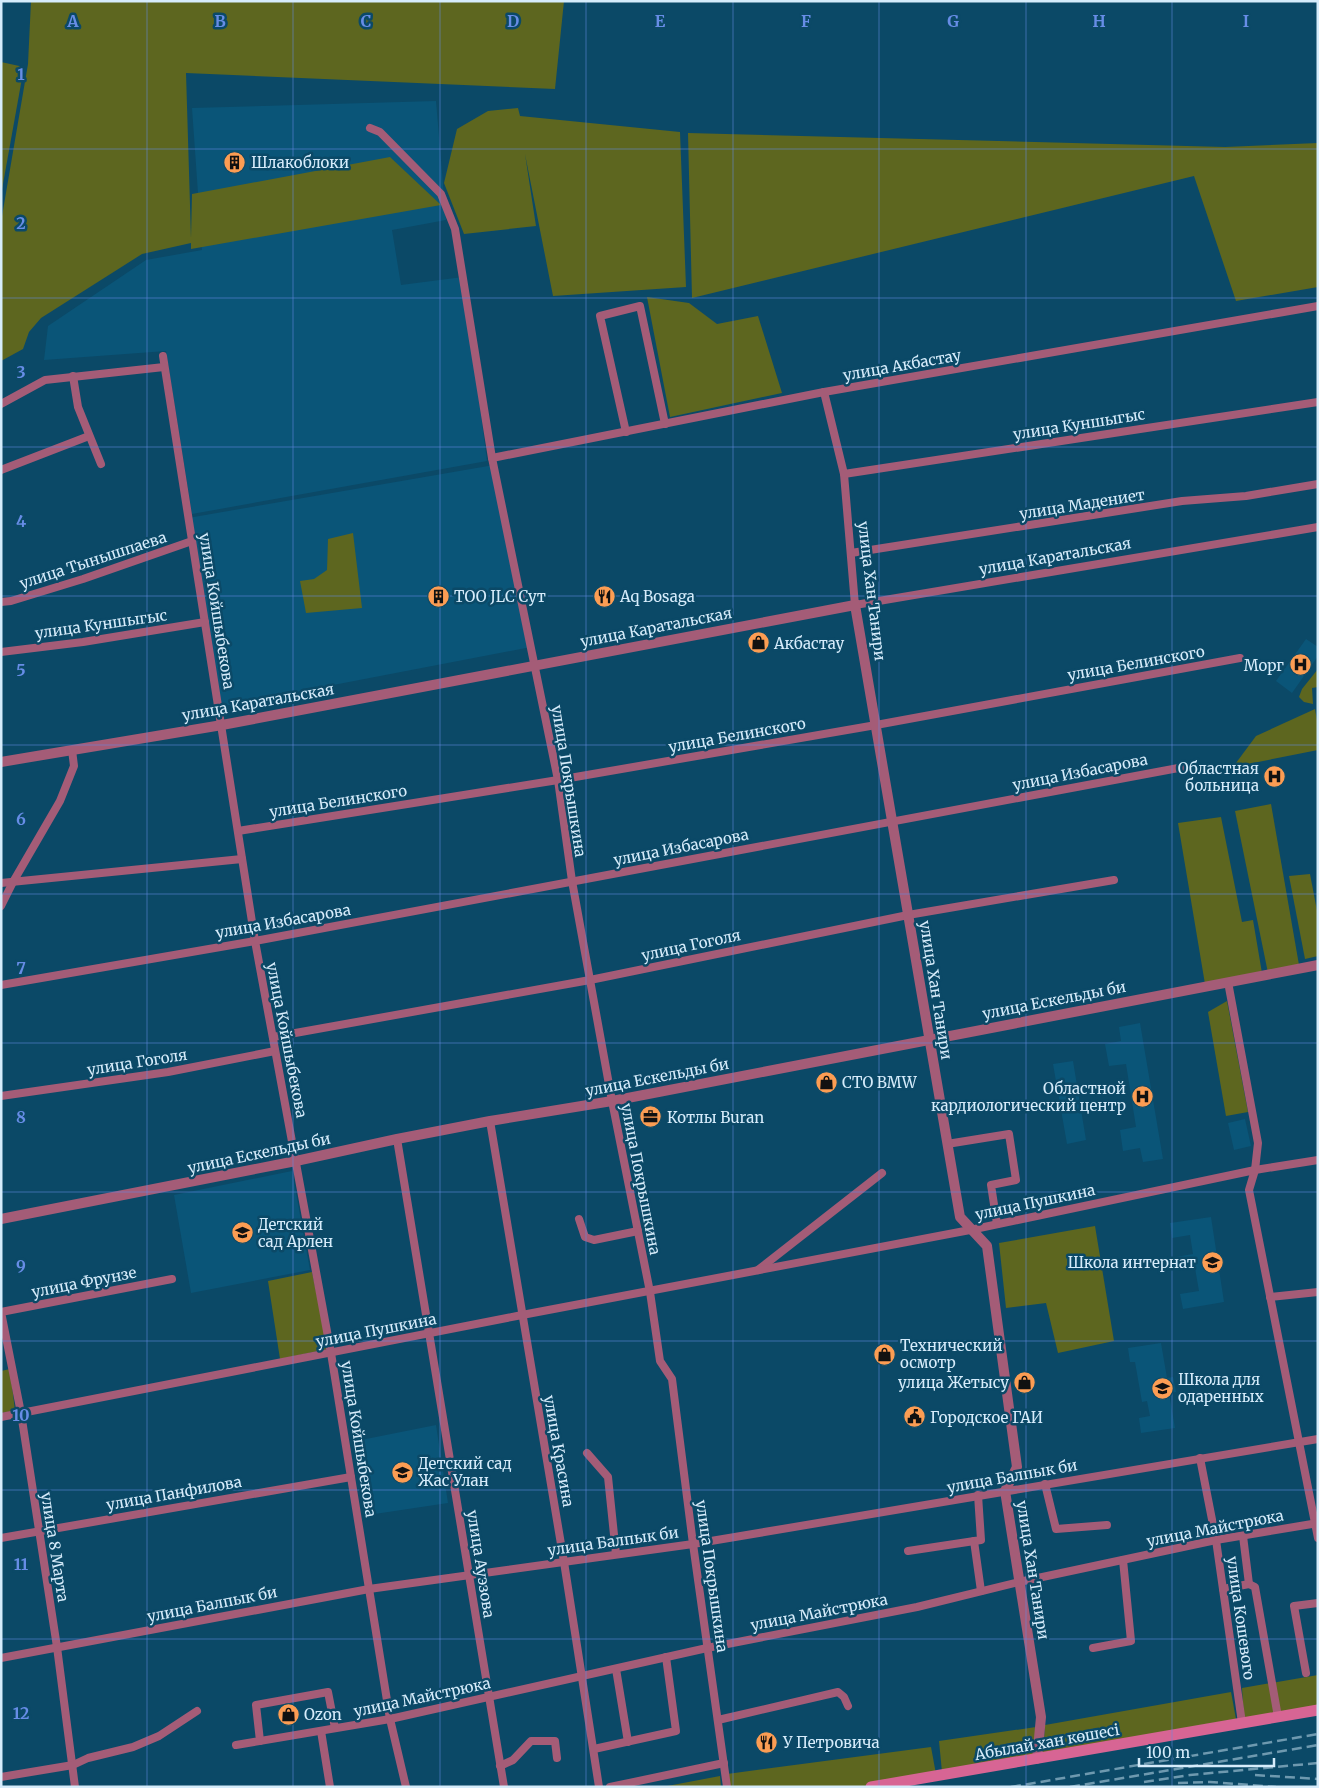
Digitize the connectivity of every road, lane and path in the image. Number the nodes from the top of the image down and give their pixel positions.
1 (370, 128) dead end
2 (1318, 306) edge
3 (163, 356) dead end
4 (164, 367) junction
5 (73, 376) junction
6 (824, 392) junction
7 (1318, 402) edge
8 (1, 404) edge
9 (665, 424) junction
10 (626, 432) junction
11 (89, 436) junction
12 (492, 458) junction
13 (101, 464) dead end
14 (1, 470) edge
15 (844, 474) junction
16 (1318, 484) edge
17 (1318, 527) edge
18 (192, 542) junction
19 (851, 553) junction
20 (1, 602) edge
21 (855, 604) junction
22 (205, 622) junction
23 (1, 652) edge
24 (1240, 658) dead end
25 (535, 666) junction
26 (876, 724) junction
27 (222, 725) junction
28 (72, 750) junction
29 (1, 762) edge
30 (1189, 766) dead end
31 (558, 780) junction
32 (893, 821) junction
33 (238, 831) junction
34 (242, 859) junction
35 (1114, 880) dead end
36 (572, 881) junction
37 (13, 882) junction
38 (1, 883) edge
39 (1, 906) edge
40 (908, 915) junction
41 (255, 941) junction
42 (1318, 965) edge
43 (590, 980) junction
44 (1228, 982) junction
45 (1, 985) edge
46 (273, 1037) junction
47 (929, 1040) junction
48 (275, 1050) junction
49 (1, 1096) edge
50 (612, 1101) junction
51 (490, 1121) junction
52 (397, 1139) junction
53 (947, 1144) junction
54 (1318, 1160) edge
55 (296, 1162) junction
56 (1255, 1170) junction
57 (882, 1173) dead end
58 (579, 1219) dead end
59 (1, 1220) edge
60 (997, 1224) junction
61 (970, 1230) junction
62 (638, 1231) junction
63 (757, 1271) junction
64 (172, 1278) dead end
65 (650, 1292) junction
66 (1318, 1292) edge
67 (1270, 1297) junction
68 (1, 1312) edge
69 (522, 1315) junction
70 (429, 1334) junction
71 (331, 1353) junction
72 (21, 1413) junction
73 (1, 1417) edge
74 (1318, 1439) edge
75 (1300, 1442) junction
76 (587, 1453) dead end
77 (1200, 1458) junction
78 (351, 1477) junction
79 (1045, 1484) junction
80 (1005, 1491) junction
81 (978, 1495) junction
82 (1316, 1523) edge
83 (1107, 1525) dead end
84 (39, 1530) junction
85 (1243, 1536) junction
86 (1, 1538) edge
87 (1318, 1538) edge
88 (1216, 1540) junction
89 (974, 1541) junction
90 (693, 1544) junction
91 (908, 1551) dead end
92 (616, 1554) junction
93 (1123, 1560) junction
94 (564, 1562) junction
95 (469, 1575) junction
96 (1019, 1582) junction
97 (1249, 1584) junction
98 (369, 1588) junction
99 (1223, 1590) junction
100 (981, 1591) junction
101 (1318, 1603) edge
102 (57, 1647) junction
103 (707, 1648) junction
104 (1093, 1648) dead end
105 (666, 1657) junction
106 (1, 1658) edge
107 (616, 1669) junction
108 (1306, 1673) dead end
109 (583, 1676) junction
110 (489, 1698) junction
111 (848, 1706) dead end
112 (1318, 1710) edge
113 (197, 1711) dead end
114 (1278, 1717) junction
115 (390, 1719) junction
116 (718, 1720) junction
117 (1242, 1723) junction
118 (336, 1728) junction
119 (321, 1731) junction
120 (260, 1741) junction
121 (628, 1742) junction
122 (236, 1745) dead end
123 (594, 1749) junction
124 (556, 1758) dead end
125 (1037, 1759) junction
126 (724, 1762) junction
127 (73, 1764) junction
128 (500, 1766) junction
129 (1, 1777) edge
130 (76, 1787) edge
131 (330, 1787) edge
132 (406, 1787) edge
133 (504, 1787) edge
134 (599, 1787) edge
135 (610, 1787) edge
136 (727, 1787) edge
137 (871, 1787) edge

1 - 12 street, улица Покрышкина
2 - 6 street, улица Акбастау
3 - 4 street, улица Койшыбекова
4 - 5 street
4 - 18 street, улица Койшыбекова
5 - 8 street
5 - 11 street
6 - 9 street, улица Акбастау
6 - 15 street, улица Хан Танири
7 - 15 street, улица Куншыгыс
9 - 10 street, улица Акбастау
9 - 10 street
10 - 12 street, улица Акбастау
11 - 13 street
11 - 14 street
12 - 25 street, улица Покрышкина
15 - 19 street, улица Хан Танири
16 - 19 street, улица Мадениет
17 - 21 street, улица Каратальская
18 - 20 street, улица Тынышпаева
18 - 22 street, улица Койшыбекова
19 - 21 street, улица Хан Танири
21 - 25 street, улица Каратальская
21 - 26 street, улица Хан Танири
22 - 23 street, улица Куншыгыс
22 - 27 street, улица Койшыбекова
24 - 26 street, улица Белинского
25 - 27 street, улица Каратальская
25 - 31 street, улица Покрышкина
26 - 31 street, улица Белинского
26 - 32 street, улица Хан Танири
27 - 28 street, улица Каратальская
27 - 33 street, улица Койшыбекова
28 - 29 street, улица Каратальская
28 - 37 street
30 - 32 street, улица Избасарова
31 - 33 street, улица Белинского
31 - 36 street, улица Покрышкина
32 - 36 street, улица Избасарова
32 - 40 street, улица Хан Танири
33 - 34 street, улица Койшыбекова
34 - 37 street
34 - 41 street, улица Койшыбекова
35 - 40 street, улица Гоголя
36 - 41 street, улица Избасарова
36 - 43 street, улица Покрышкина
37 - 38 street
37 - 39 street
40 - 43 street, улица Гоголя
40 - 47 street, улица Хан Танири
41 - 45 street, улица Избасарова
41 - 46 street, улица Койшыбекова
42 - 44 street, улица Ескельды би
43 - 46 street, улица Гоголя
43 - 50 street, улица Покрышкина
44 - 47 street, улица Ескельды би
44 - 56 street
46 - 48 street, улица Койшыбекова
47 - 50 street, улица Ескельды би
47 - 53 street, улица Хан Танири
48 - 49 street, улица Гоголя
48 - 55 street, улица Койшыбекова
50 - 51 street, улица Ескельды би
50 - 62 street, улица Покрышкина
51 - 52 street, улица Ескельды би
51 - 69 street, улица Красина
52 - 55 street, улица Ескельды би
52 - 70 street, улица Ауэзова
53 - 60 street
53 - 61 street, улица Хан Танири
54 - 56 street, улица Пушкина
55 - 59 street, улица Ескельды би
55 - 71 street, улица Койшыбекова
56 - 60 street, улица Пушкина
56 - 67 street
57 - 63 street, улица Пушкина
58 - 62 street
60 - 61 street, улица Пушкина
61 - 63 street, улица Пушкина
61 - 80 street, улица Хан Танири
62 - 65 street, улица Покрышкина
63 - 65 street, улица Пушкина
64 - 68 street, улица Фрунзе
65 - 69 street, улица Пушкина
65 - 90 street, улица Покрышкина
66 - 67 street
67 - 75 street
68 - 72 street, улица 8 Марта
69 - 70 street, улица Пушкина
69 - 94 street, улица Красина
70 - 71 street, улица Пушкина
70 - 95 street, улица Ауэзова
71 - 72 street, улица Пушкина
71 - 78 street, улица Койшыбекова
72 - 73 street, улица Пушкина
72 - 84 street, улица 8 Марта
74 - 75 street, улица Балпык би
75 - 77 street, улица Балпык би
75 - 82 street
76 - 92 street
77 - 79 street, улица Балпык би
77 - 88 street, улица Кошевого
78 - 84 street, улица Панфилова
78 - 98 street, улица Койшыбекова
79 - 80 street, улица Балпык би
79 - 83 street
80 - 81 street, улица Балпык би
80 - 96 street, улица Хан Танири
81 - 89 street
81 - 90 street, улица Балпык би
82 - 85 street, улица Майстрюка
82 - 87 street
84 - 86 street, улица Панфилова
84 - 102 street, улица 8 Марта
85 - 88 street, улица Майстрюка
85 - 97 street
88 - 93 street, улица Майстрюка
88 - 99 street, улица Кошевого
89 - 91 street
89 - 100 street
90 - 92 street, улица Балпык би
90 - 103 street, улица Покрышкина
92 - 94 street, улица Балпык би
93 - 96 street, улица Майстрюка
93 - 104 street
94 - 95 street, улица Балпык би
94 - 109 street, улица Красина
95 - 98 street, улица Балпык би
95 - 110 street, улица Ауэзова
96 - 100 street, улица Майстрюка
96 - 125 street, улица Хан Танири
97 - 99 street
97 - 114 street
98 - 102 street, улица Балпык би
98 - 115 street, улица Койшыбекова
99 - 117 street, улица Кошевого
100 - 103 street, улица Майстрюка
101 - 108 street
102 - 106 street, улица Балпык би
102 - 127 street, улица 8 Марта
103 - 105 street, улица Майстрюка
103 - 116 street, улица Покрышкина
105 - 107 street, улица Майстрюка
105 - 121 street
107 - 109 street, улица Майстрюка
107 - 121 street
109 - 110 street, улица Майстрюка
109 - 123 street, улица Красина
110 - 115 street, улица Майстрюка
110 - 128 street, улица Ауэзова
111 - 116 street
112 - 114 main road, Абылай хан көшесі
113 - 127 street
114 - 117 main road, Абылай хан көшесі
115 - 118 street, улица Майстрюка
115 - 132 street, улица Койшыбекова
116 - 126 street, улица Покрышкина
117 - 125 main road, Абылай хан көшесі
118 - 119 street, улица Майстрюка
118 - 120 street
119 - 120 street, улица Майстрюка
119 - 131 street
120 - 122 street, улица Майстрюка
121 - 123 street
123 - 134 street, улица Красина
124 - 128 street
125 - 137 main road, Абылай хан көшесі
126 - 135 street
126 - 136 street, улица Покрышкина
127 - 129 street
127 - 130 street, улица 8 Марта
128 - 133 street, улица Ауэзова

